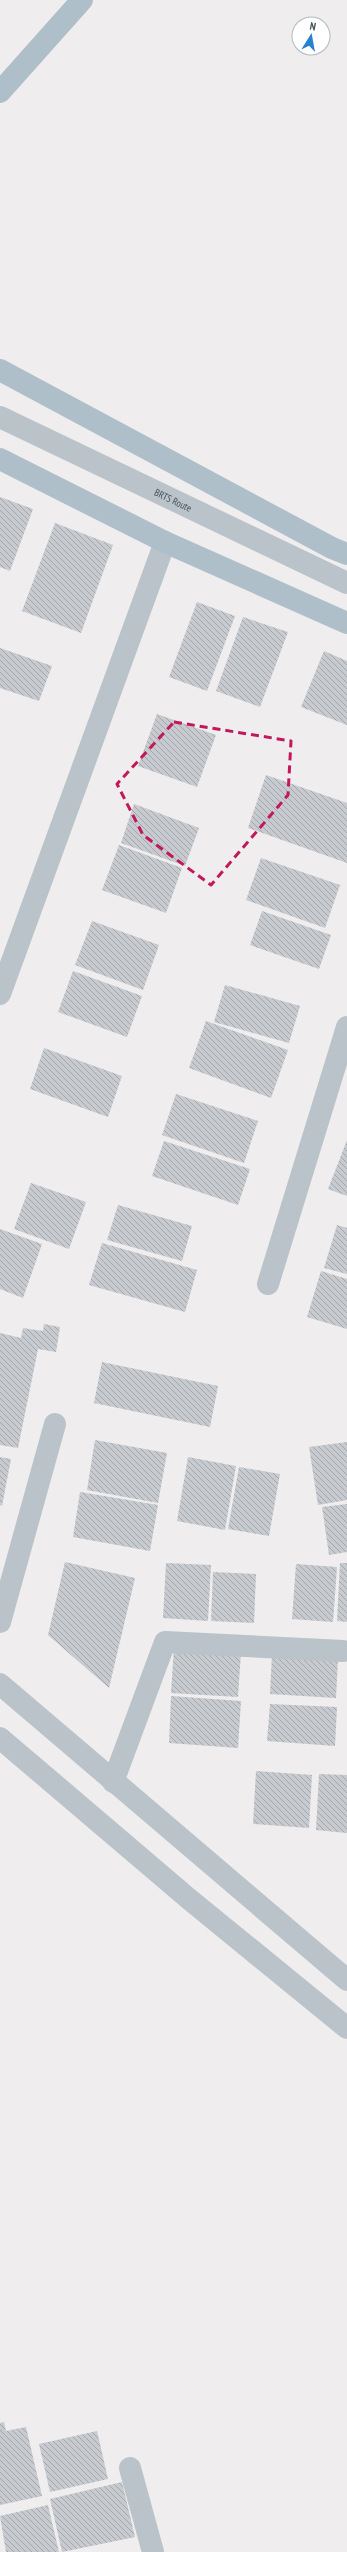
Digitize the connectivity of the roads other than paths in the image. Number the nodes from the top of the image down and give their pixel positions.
1 (82, 0) edge
2 (0, 92) edge
3 (0, 370) edge
4 (0, 417) edge
5 (0, 459) edge
6 (166, 542) junction
7 (347, 554) edge
8 (347, 583) edge
9 (347, 623) edge
10 (0, 994) edge
11 (347, 1027) edge
12 (268, 1284) dead end
13 (55, 1424) dead end
14 (0, 1622) edge
15 (343, 1651) dead end
16 (0, 1684) edge
17 (0, 1738) edge
18 (113, 1782) junction
19 (347, 1980) edge
20 (347, 2028) edge
21 (130, 2468) dead end
22 (153, 2552) edge

1 - 2 main road
3 - 7 main road
4 - 8 street, BRTS Route
5 - 6 main road
6 - 9 main road
6 - 10 street
11 - 12 street
13 - 14 street
15 - 18 street
16 - 18 street
17 - 20 street
18 - 19 street
21 - 22 street

